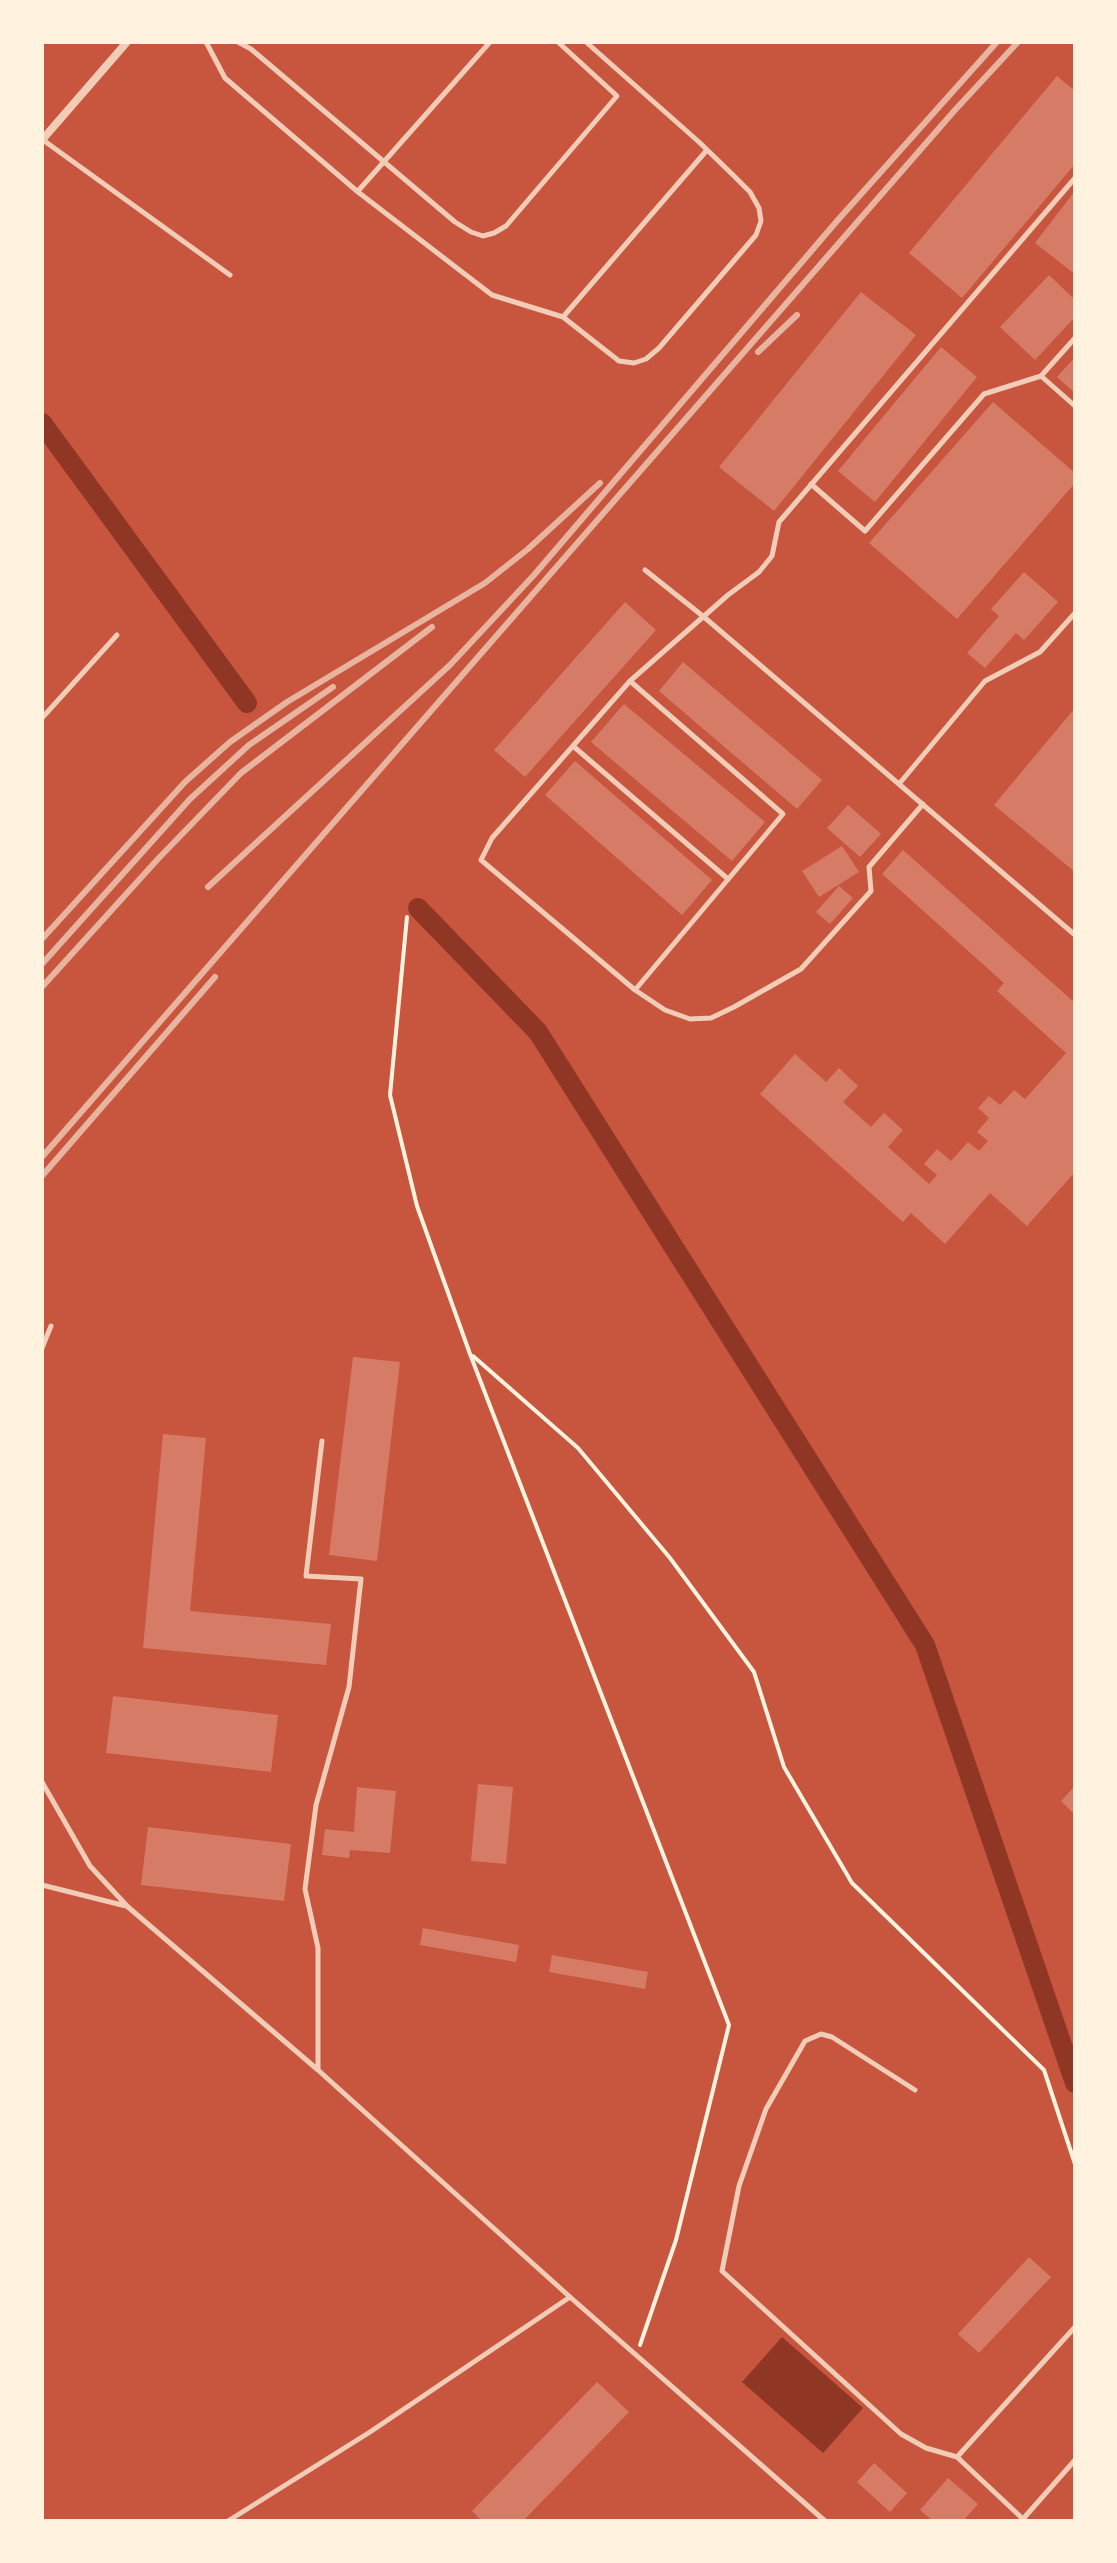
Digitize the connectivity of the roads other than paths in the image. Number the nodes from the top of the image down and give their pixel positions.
1 (127, 42) edge
2 (206, 42) edge
3 (238, 42) edge
4 (490, 42) edge
5 (558, 42) edge
6 (586, 42) edge
7 (42, 138) edge
8 (707, 150) junction
9 (383, 163) junction
10 (1075, 178) edge
11 (358, 192) junction
12 (230, 275) dead end
13 (563, 317) junction
14 (1075, 338) edge
15 (1041, 376) junction
16 (1075, 406) edge
17 (811, 484) junction
18 (645, 570) dead end
19 (1075, 613) edge
20 (704, 617) junction
21 (117, 635) dead end
22 (630, 681) junction
23 (42, 718) edge
24 (573, 746) junction
25 (899, 784) junction
26 (923, 804) junction
27 (728, 879) junction
28 (1075, 935) edge
29 (635, 990) junction
30 (51, 1326) dead end
31 (42, 1348) edge
32 (322, 1441) dead end
33 (42, 1782) edge
34 (42, 1885) edge
35 (128, 1907) junction
36 (318, 2070) junction
37 (915, 2090) dead end
38 (570, 2297) junction
39 (1075, 2327) edge
40 (957, 2457) junction
41 (1075, 2460) edge
42 (1024, 2520) edge
43 (228, 2521) edge
44 (825, 2521) edge

1 - 7 street
2 - 11 lane
3 - 9 lane
4 - 9 lane
5 - 9 lane
6 - 8 lane
7 - 12 lane
8 - 13 lane
8 - 13 lane
9 - 11 lane
10 - 17 lane
11 - 13 lane
14 - 15 lane
15 - 16 lane
15 - 17 lane
17 - 20 lane
18 - 20 lane
19 - 25 lane
20 - 22 lane
20 - 25 lane
21 - 23 lane
22 - 24 lane
22 - 27 lane
24 - 27 lane
24 - 29 lane
25 - 26 lane
26 - 28 lane
26 - 29 lane
27 - 29 lane
30 - 31 lane
32 - 36 lane
33 - 35 lane
34 - 35 lane
35 - 36 lane
36 - 38 lane
37 - 40 lane
38 - 43 lane
38 - 44 lane
39 - 40 lane
40 - 42 lane
41 - 42 lane

